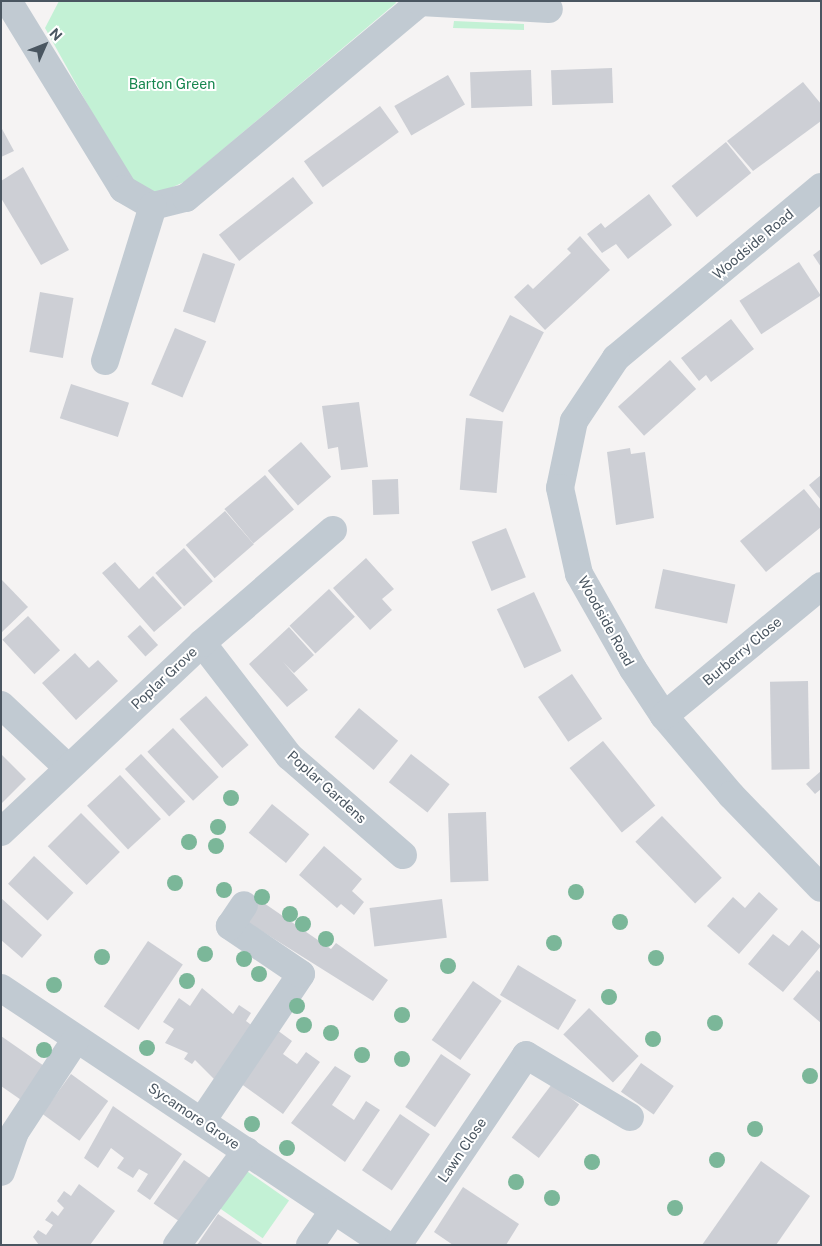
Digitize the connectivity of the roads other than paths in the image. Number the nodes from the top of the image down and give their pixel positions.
1 (8, 1) edge
2 (420, 2) edge
3 (549, 9) dead end
4 (821, 187) edge
5 (153, 206) junction
6 (105, 361) dead end
7 (333, 530) dead end
8 (821, 586) edge
9 (202, 643) junction
10 (1, 705) edge
11 (664, 716) junction
12 (67, 767) junction
13 (1, 832) edge
14 (403, 854) dead end
15 (821, 888) edge
16 (244, 905) dead end
17 (1, 988) edge
18 (76, 1039) junction
19 (630, 1117) dead end
20 (202, 1121) junction
21 (246, 1151) junction
22 (1, 1172) edge
23 (334, 1210) junction
24 (177, 1245) edge
25 (310, 1245) edge
26 (386, 1245) edge
27 (398, 1245) edge

1 - 5 street
2 - 3 street
2 - 5 street
4 - 11 street, Woodside Road
5 - 6 street
7 - 9 street, Poplar Grove
8 - 11 street, Burberry Close
9 - 12 street, Poplar Grove
9 - 14 street, Poplar Gardens
10 - 12 street
11 - 15 street, Woodside Road
12 - 13 street, Poplar Grove
16 - 20 street
17 - 18 street, Sycamore Grove
18 - 20 street, Sycamore Grove
18 - 22 street
19 - 27 street, Lawn Close
20 - 21 street, Sycamore Grove
21 - 23 street, Sycamore Grove
21 - 24 street
23 - 25 street
23 - 26 street, Sycamore Grove

